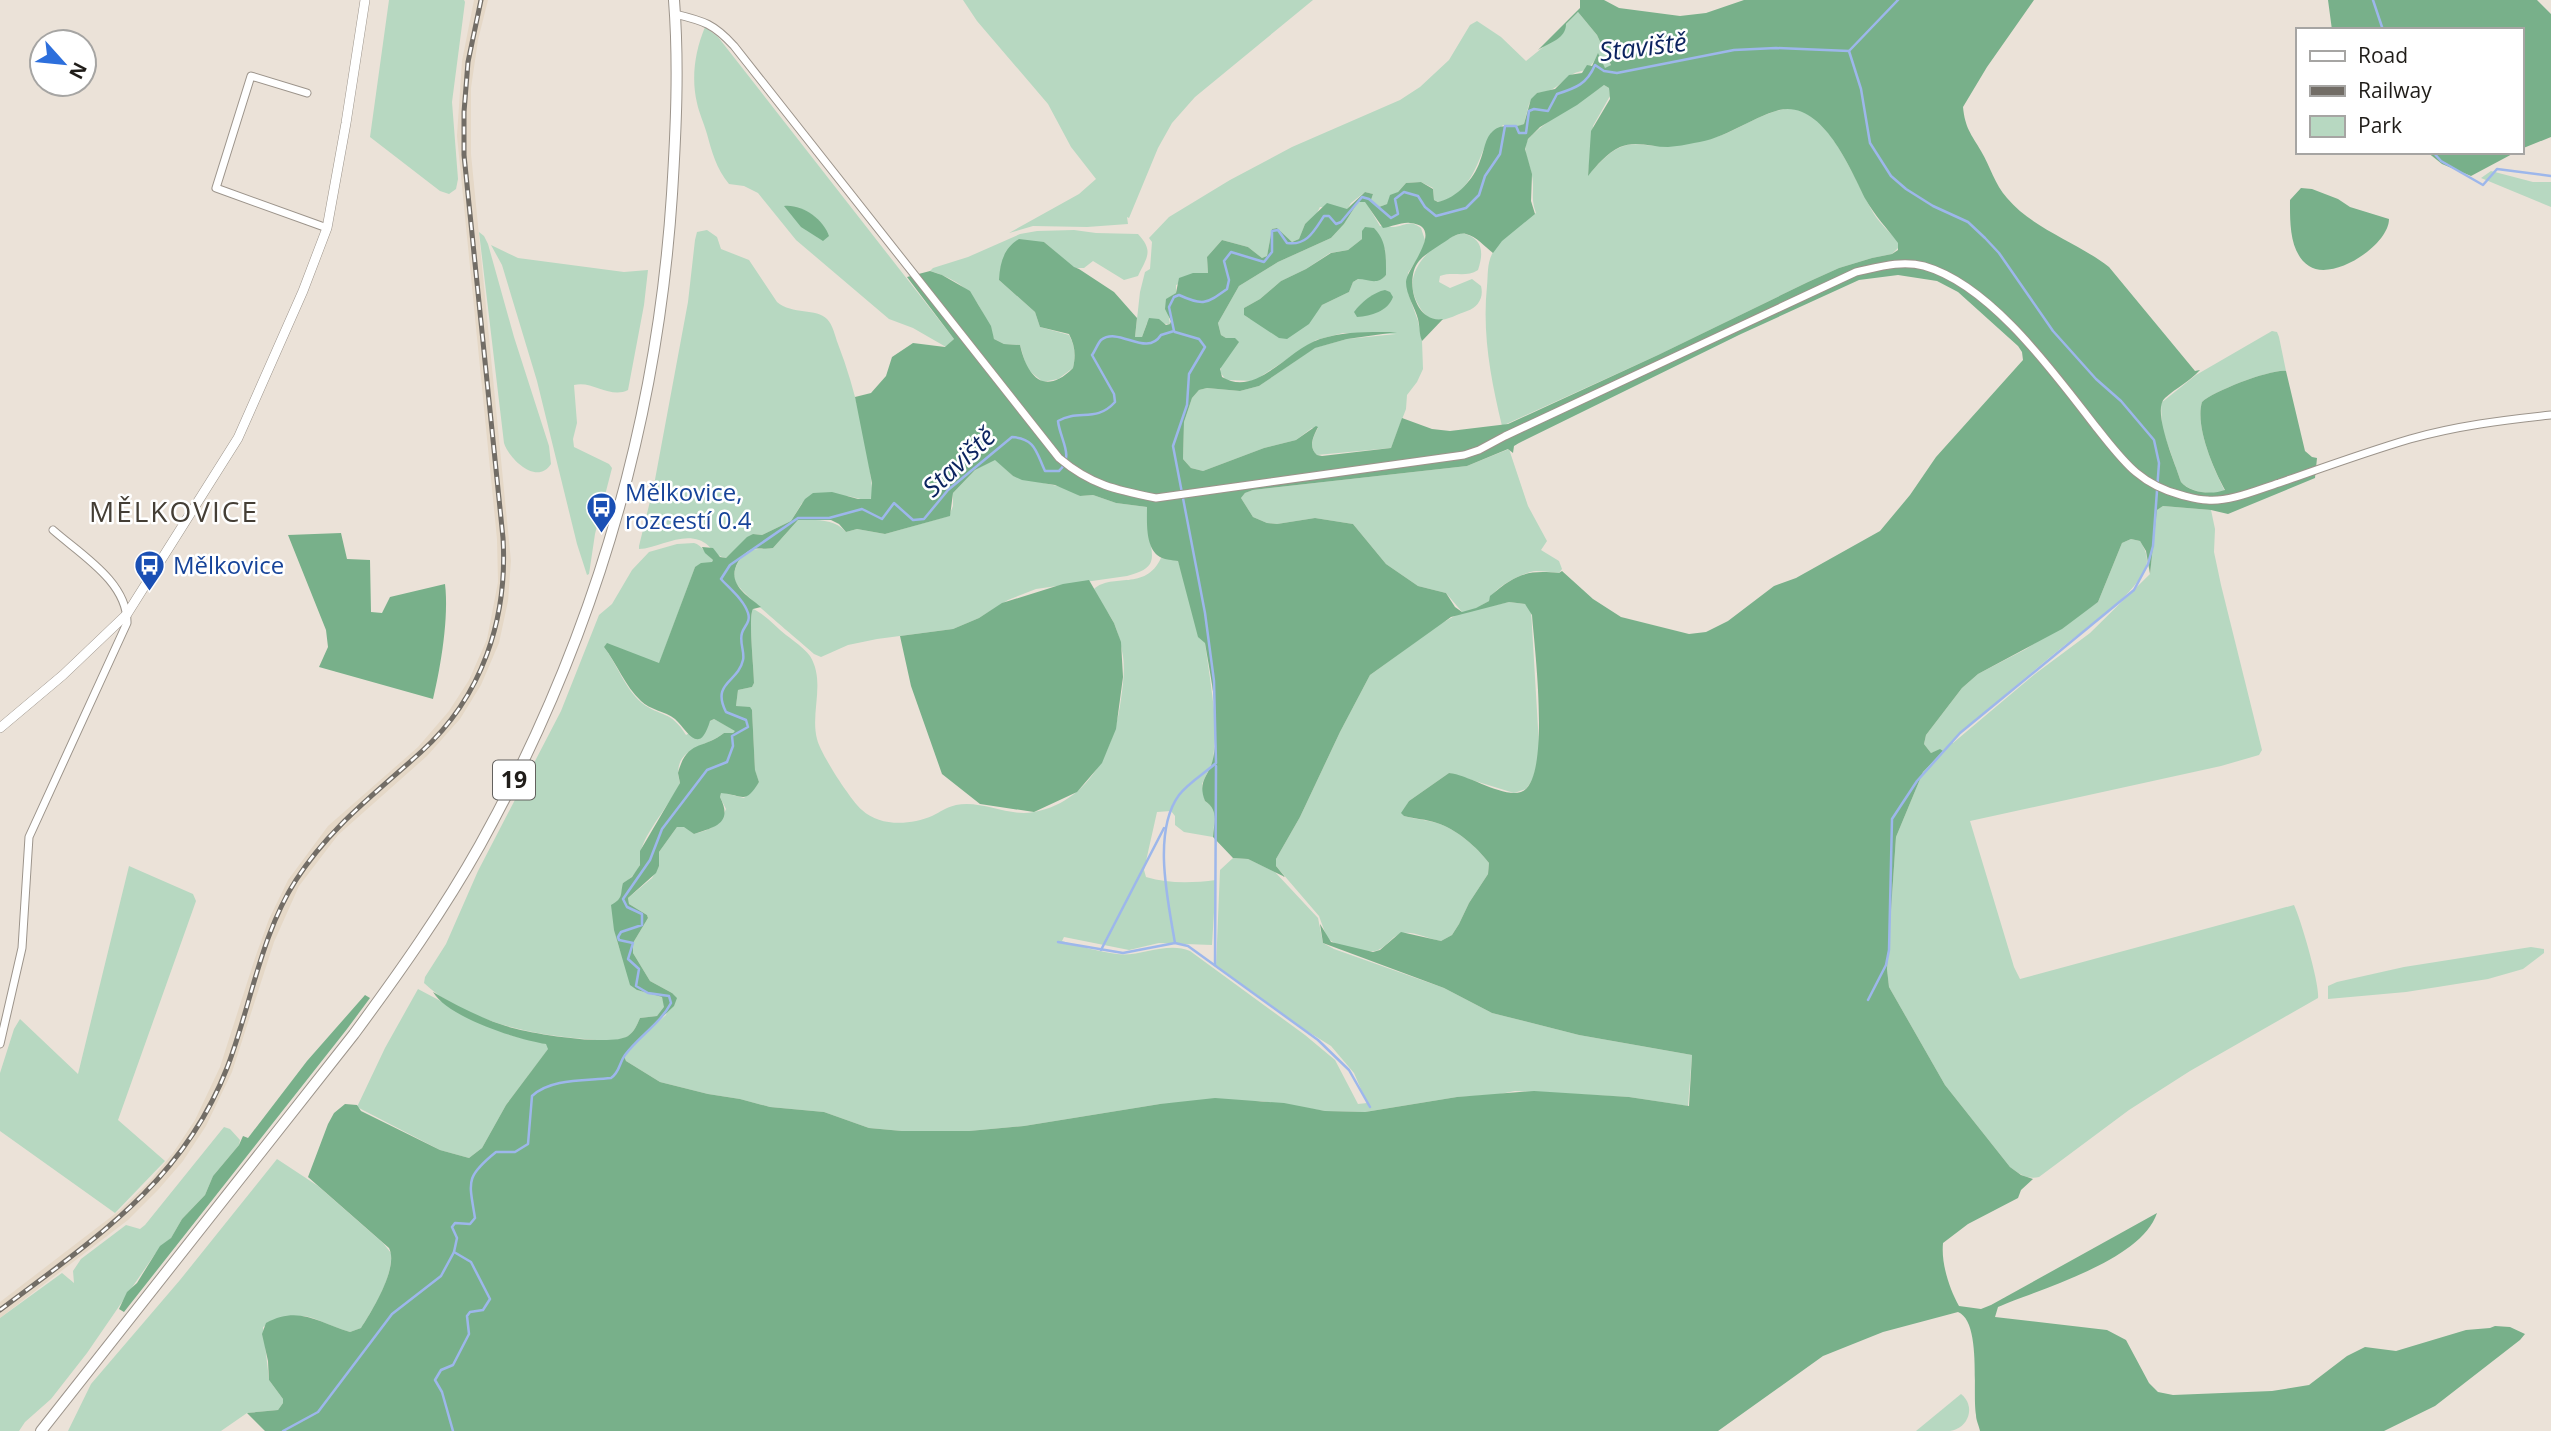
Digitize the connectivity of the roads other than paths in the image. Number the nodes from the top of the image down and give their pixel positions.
1 (365, 0) edge
2 (674, 0) edge
3 (675, 14) junction
4 (307, 93) dead end
5 (327, 228) junction
6 (2551, 415) edge
7 (53, 530) dead end
8 (127, 614) junction
9 (0, 728) edge
10 (0, 1044) edge
11 (41, 1431) edge

1 - 5 street
2 - 3 main road, 19
3 - 6 street
3 - 11 main road, 19
4 - 5 street
5 - 8 street
7 - 8 street
8 - 9 street
8 - 10 street

